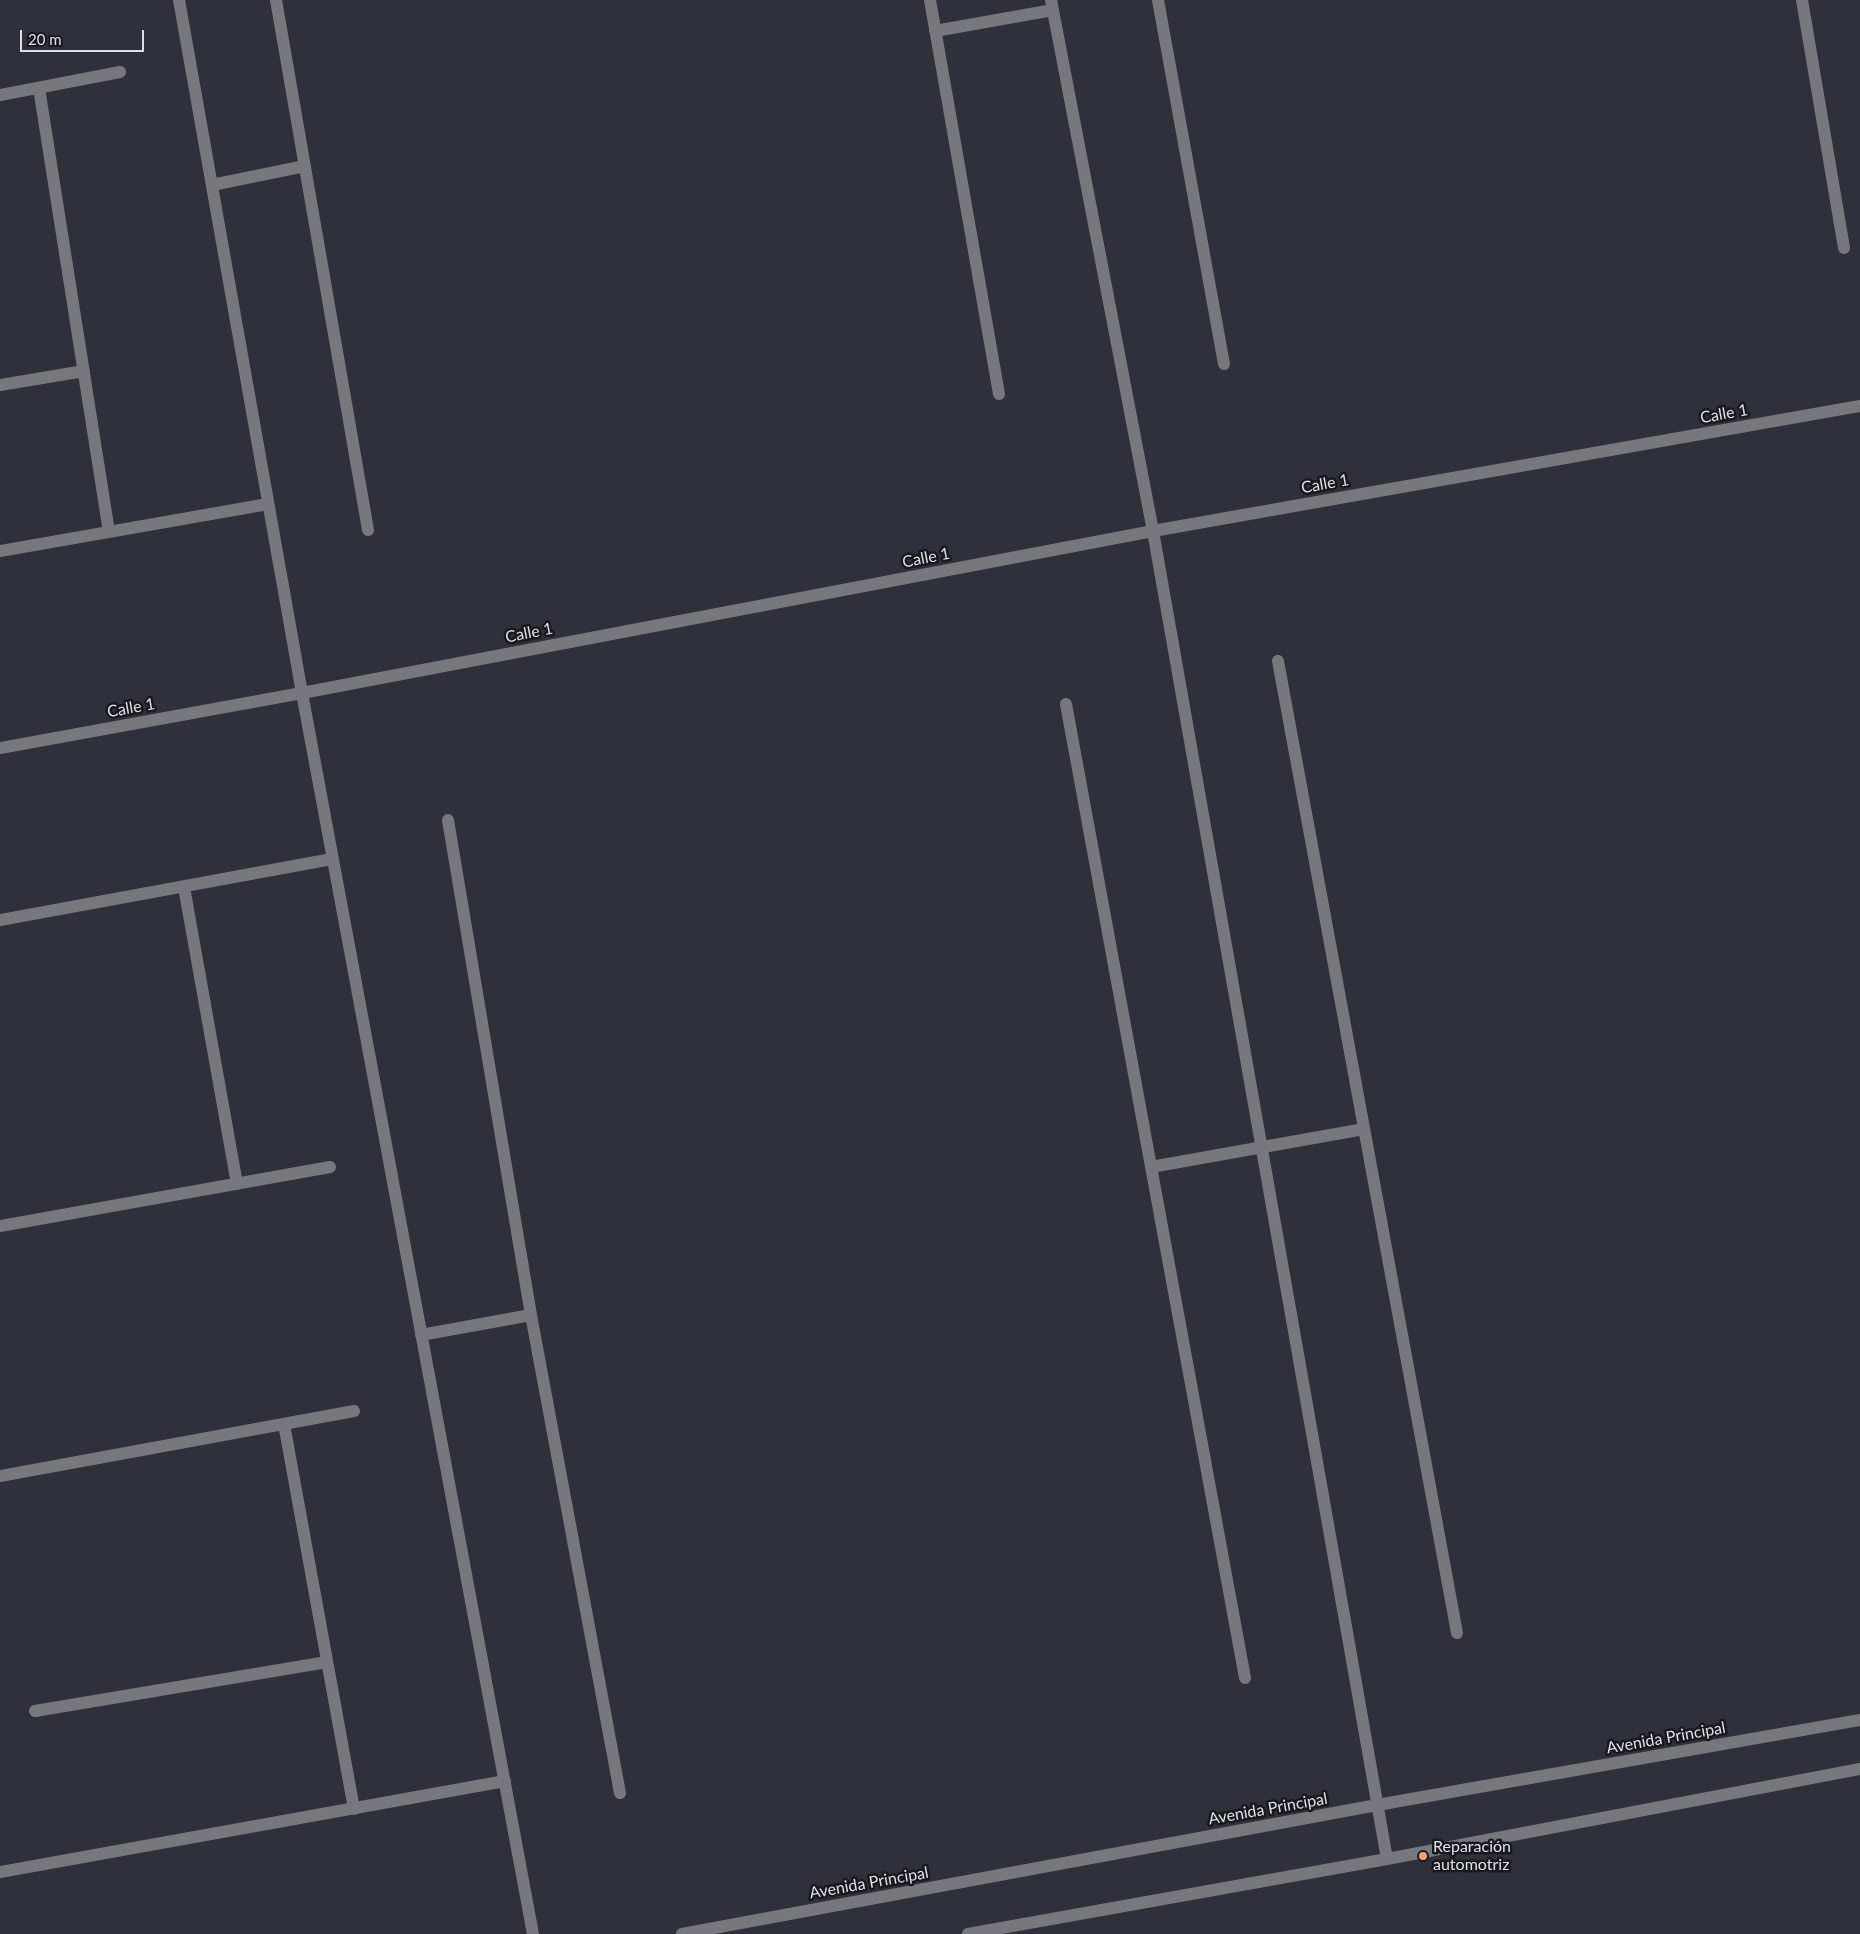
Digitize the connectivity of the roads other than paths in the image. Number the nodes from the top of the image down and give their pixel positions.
1 (179, 0) edge
2 (276, 0) edge
3 (930, 0) edge
4 (1158, 0) edge
5 (1802, 0) edge
6 (1052, 5) edge
7 (935, 31) junction
8 (120, 72) dead end
9 (39, 88) junction
10 (0, 95) edge
11 (305, 166) junction
12 (212, 185) junction
13 (1844, 248) dead end
14 (1224, 364) dead end
15 (84, 371) junction
16 (0, 385) edge
17 (1000, 394) dead end
18 (1860, 406) edge
19 (268, 504) junction
20 (368, 530) dead end
21 (1153, 531) junction
22 (109, 532) junction
23 (0, 551) edge
24 (1278, 661) dead end
25 (302, 693) junction
26 (1066, 704) dead end
27 (0, 748) edge
28 (448, 820) dead end
29 (332, 858) junction
30 (184, 887) junction
31 (0, 920) edge
32 (1364, 1129) junction
33 (1263, 1146) junction
34 (330, 1167) dead end
35 (1151, 1167) junction
36 (237, 1184) junction
37 (0, 1226) edge
38 (531, 1315) junction
39 (421, 1335) junction
40 (354, 1411) dead end
41 (284, 1424) junction
42 (0, 1476) edge
43 (1457, 1633) dead end
44 (327, 1662) junction
45 (1245, 1678) dead end
46 (35, 1711) dead end
47 (1860, 1720) edge
48 (1860, 1769) edge
49 (505, 1781) junction
50 (620, 1793) dead end
51 (1377, 1805) junction
52 (354, 1809) junction
53 (1387, 1859) junction
54 (0, 1872) edge
55 (533, 1934) edge
56 (682, 1934) edge
57 (968, 1934) edge

1 - 12 street
2 - 11 street
3 - 7 street
4 - 14 street
5 - 13 street
6 - 7 street
6 - 21 street
7 - 17 street
8 - 9 street
9 - 10 street
9 - 15 street
11 - 12 street
11 - 20 street
12 - 19 street
15 - 16 street
15 - 22 street
18 - 21 street, Calle 1
19 - 22 street
19 - 25 street
21 - 25 street, Calle 1
21 - 33 street
22 - 23 street
24 - 32 street
25 - 27 street, Calle 1
25 - 29 street
26 - 35 street
28 - 38 street
29 - 30 street
29 - 39 street
30 - 31 street
30 - 36 street
32 - 33 street
32 - 43 street
33 - 35 street
33 - 51 street
34 - 36 street
35 - 45 street
36 - 37 street
38 - 39 street
38 - 50 street
39 - 49 street
40 - 41 street
41 - 42 street
41 - 44 street
44 - 46 street
44 - 52 street
47 - 51 street, Avenida Principal
48 - 53 street
49 - 52 street
49 - 55 street
51 - 53 street
51 - 56 street, Avenida Principal
52 - 54 street
53 - 57 street

